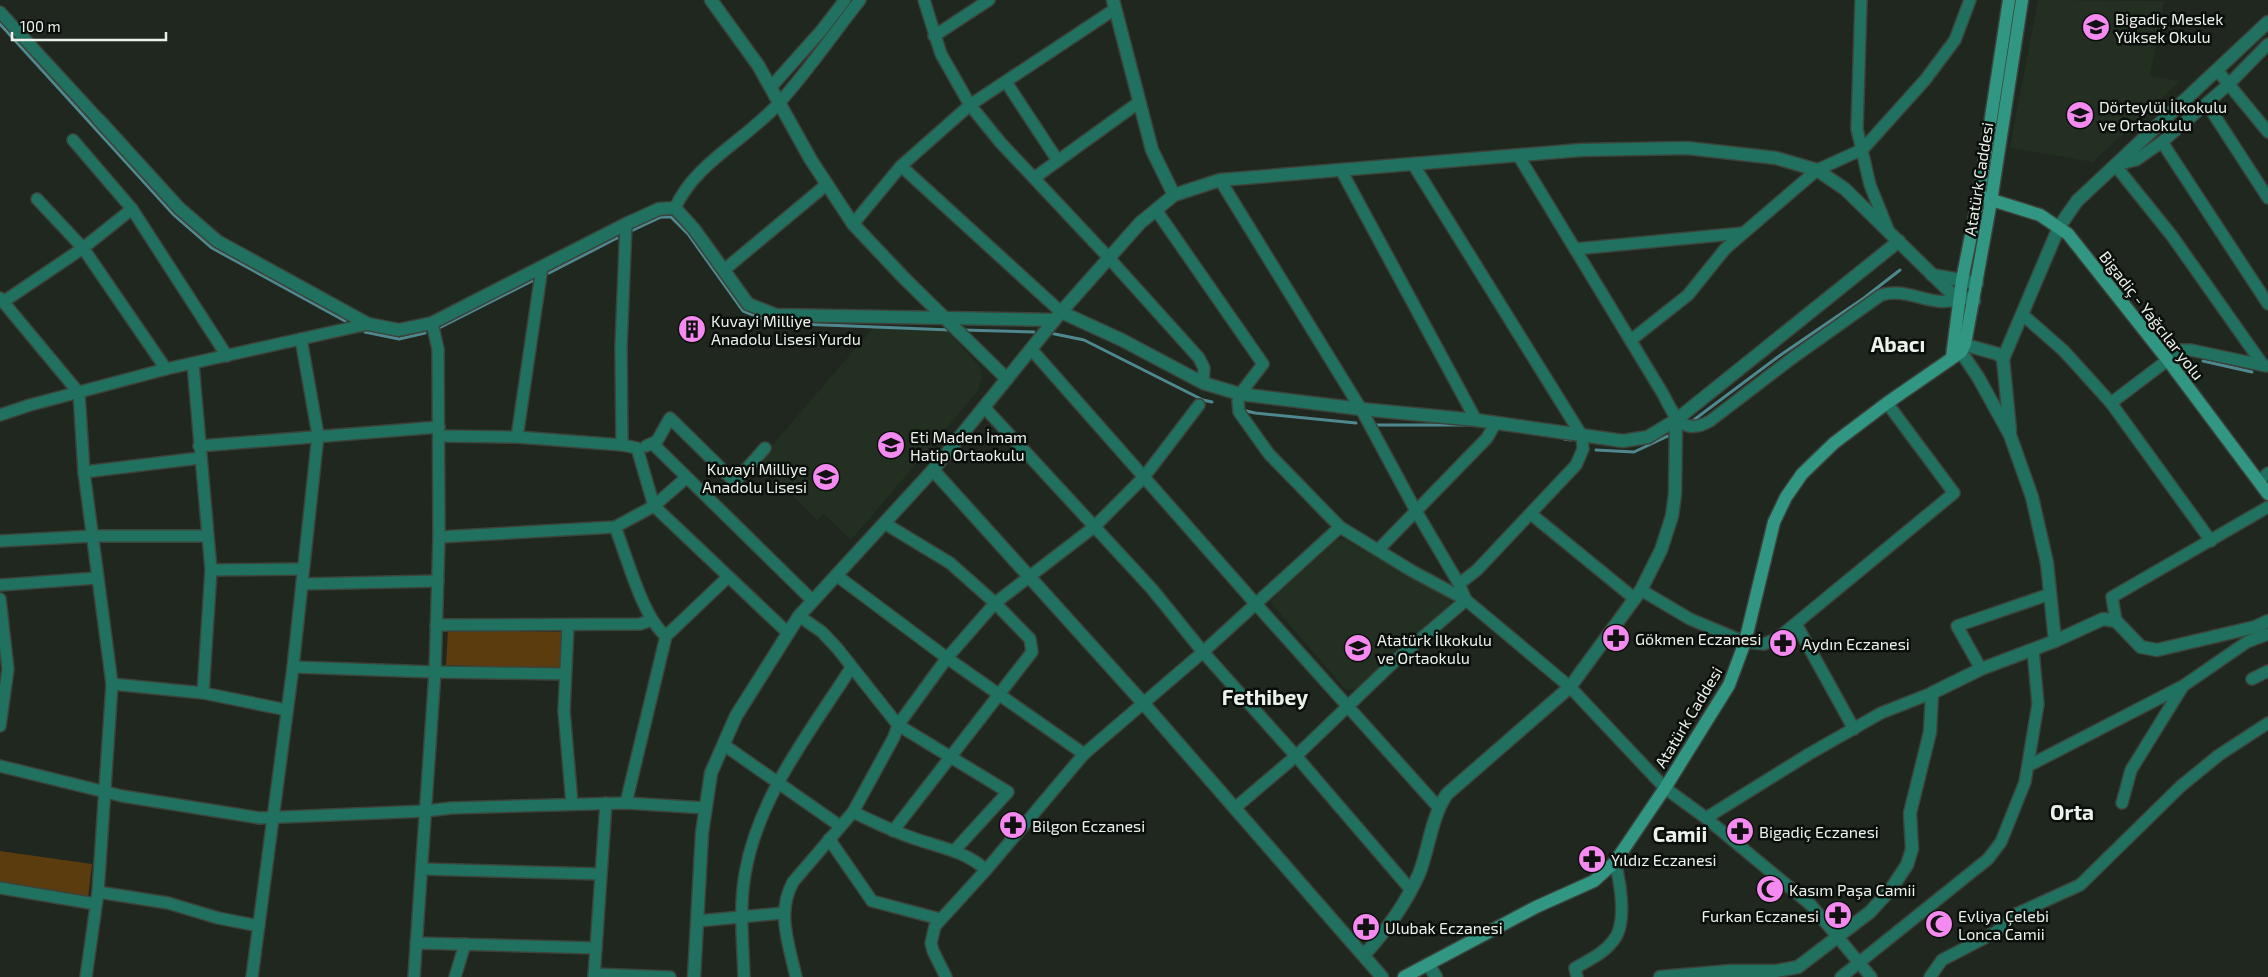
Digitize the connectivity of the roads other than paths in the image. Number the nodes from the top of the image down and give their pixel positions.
1 (711, 0) edge
2 (845, 0) edge
3 (860, 0) edge
4 (924, 0) edge
5 (989, 0) edge
6 (1861, 0) edge
7 (1970, 0) edge
8 (2009, 0) edge
9 (2022, 0) edge
10 (1114, 4) edge
11 (0, 12) edge
12 (2268, 22) edge
13 (934, 36) junction
14 (2268, 44) edge
15 (2217, 70) junction
16 (1006, 82) junction
17 (2229, 84) junction
18 (771, 87) junction
19 (778, 103) junction
20 (1138, 103) junction
21 (2207, 104) junction
22 (970, 105) junction
23 (98, 120) joint
24 (2268, 132) edge
25 (72, 140) dead end
26 (2162, 142) junction
27 (1863, 149) junction
28 (1518, 155) junction
29 (1058, 161) junction
30 (1413, 164) junction
31 (2115, 164) junction
32 (901, 166) junction
33 (1341, 170) junction
34 (1816, 170) junction
35 (1034, 178) junction
36 (1220, 180) junction
37 (826, 185) junction
38 (1174, 196) junction
39 (1985, 198) junction
40 (2268, 198) edge
41 (37, 199) dead end
42 (675, 208) junction
43 (132, 209) junction
44 (1156, 210) junction
45 (626, 224) junction
46 (854, 224) junction
47 (2059, 228) junction
48 (1889, 232) junction
49 (1743, 233) junction
50 (1899, 241) junction
51 (83, 248) junction
52 (1576, 249) junction
53 (1108, 257) junction
54 (542, 267) junction
55 (724, 270) junction
56 (1930, 274) junction
57 (1962, 280) junction
58 (1977, 284) junction
59 (1960, 298) junction
60 (2, 300) edge
61 (1974, 302) junction
62 (2268, 304) edge
63 (2023, 315) junction
64 (1057, 316) junction
65 (944, 318) junction
66 (432, 323) junction
67 (368, 324) junction
68 (302, 339) junction
69 (1631, 340) junction
70 (1031, 349) junction
71 (1957, 349) junction
72 (227, 356) junction
73 (2003, 359) junction
74 (2167, 359) junction
75 (193, 364) junction
76 (2266, 366) edge
77 (166, 369) junction
78 (1007, 379) junction
79 (1203, 383) junction
80 (79, 393) junction
81 (1240, 394) junction
82 (1887, 403) junction
83 (2111, 403) junction
84 (1199, 405) dead end
85 (984, 407) junction
86 (1361, 409) junction
87 (0, 415) edge
88 (1476, 420) junction
89 (1676, 420) junction
90 (1495, 424) junction
91 (438, 431) junction
92 (2010, 435) junction
93 (318, 436) junction
94 (1582, 436) junction
95 (517, 437) junction
96 (653, 444) junction
97 (622, 445) junction
98 (199, 446) junction
99 (637, 448) junction
100 (765, 448) dead end
101 (200, 458) junction
102 (933, 470) junction
103 (84, 472) junction
104 (1144, 477) junction
105 (2264, 477) edge
106 (686, 478) junction
107 (2268, 494) edge
108 (654, 506) junction
109 (2268, 507) edge
110 (1416, 511) junction
111 (1530, 514) junction
112 (884, 523) junction
113 (615, 527) junction
114 (1340, 527) junction
115 (1094, 528) junction
116 (93, 536) junction
117 (208, 536) junction
118 (439, 537) junction
119 (0, 541) edge
120 (2211, 541) junction
121 (1378, 550) junction
122 (303, 569) junction
123 (211, 570) junction
124 (836, 575) junction
125 (728, 577) junction
126 (1029, 577) junction
127 (97, 578) junction
128 (438, 581) junction
129 (302, 584) junction
130 (1459, 584) junction
131 (0, 585) edge
132 (1638, 594) junction
133 (2050, 594) junction
134 (0, 599) edge
135 (1466, 600) junction
136 (813, 601) junction
137 (995, 603) junction
138 (1255, 604) junction
139 (799, 616) junction
140 (652, 620) junction
141 (2116, 621) junction
142 (2268, 621) edge
143 (1796, 624) junction
144 (568, 625) junction
145 (436, 626) junction
146 (2255, 627) junction
147 (2268, 632) edge
148 (788, 633) junction
149 (666, 636) junction
150 (2055, 641) junction
151 (1746, 642) junction
152 (2033, 650) junction
153 (1203, 652) junction
154 (946, 658) junction
155 (293, 667) junction
156 (851, 668) junction
157 (1981, 669) junction
158 (2268, 671) edge
159 (435, 672) junction
160 (565, 674) junction
161 (2252, 679) dead end
162 (112, 684) junction
163 (2183, 686) junction
164 (1570, 687) junction
165 (203, 693) junction
166 (1932, 693) junction
167 (999, 694) junction
168 (1144, 704) junction
169 (1346, 706) junction
170 (287, 710) junction
171 (2268, 723) edge
172 (898, 725) junction
173 (0, 726) edge
174 (1854, 730) junction
175 (724, 745) junction
176 (1084, 754) junction
177 (952, 756) junction
178 (1296, 756) junction
179 (0, 766) edge
180 (2028, 766) junction
181 (779, 782) junction
182 (1665, 788) junction
183 (106, 790) junction
184 (606, 803) junction
185 (626, 803) junction
186 (2122, 803) dead end
187 (572, 804) junction
188 (706, 808) junction
189 (1236, 808) junction
190 (1439, 808) junction
191 (426, 811) junction
192 (853, 812) junction
193 (1706, 818) junction
194 (272, 819) junction
195 (840, 826) junction
196 (893, 831) junction
197 (829, 839) junction
198 (954, 851) junction
199 (1615, 862) junction
200 (422, 869) junction
201 (986, 870) junction
202 (601, 874) junction
203 (0, 888) edge
204 (1411, 890) junction
205 (98, 892) junction
206 (96, 904) junction
207 (783, 913) junction
208 (741, 917) junction
209 (940, 919) junction
210 (698, 921) junction
211 (259, 926) junction
212 (1837, 935) junction
213 (416, 943) junction
214 (465, 944) junction
215 (596, 948) junction
216 (1364, 955) junction
217 (1859, 962) junction
218 (1428, 964) junction
219 (594, 975) edge
220 (86, 977) edge
221 (252, 977) edge
222 (414, 977) edge
223 (455, 977) edge
224 (670, 977) edge
225 (694, 977) edge
226 (744, 977) edge
227 (796, 977) edge
228 (946, 977) edge
229 (1382, 977) edge
230 (1404, 977) edge
231 (1436, 977) edge
232 (1577, 977) edge
233 (1660, 977) edge
234 (1841, 977) edge
235 (1871, 977) edge
236 (1930, 977) edge

1 - 18 street
2 - 18 street
3 - 19 street
4 - 13 street
5 - 13 street
6 - 27 street
7 - 27 street
8 - 39 main road, Atatürk Caddesi
9 - 39 main road, Atatürk Caddesi
10 - 16 street
10 - 20 street
11 - 23 street
12 - 15 street
13 - 22 street
14 - 17 street
15 - 17 street
15 - 31 street
16 - 22 street
16 - 29 street
17 - 21 street
17 - 24 street
18 - 19 street
19 - 37 street
19 - 42 street
20 - 29 street
20 - 38 street
21 - 26 street
21 - 40 street
22 - 32 street
22 - 35 street
23 - 67 street
25 - 43 street
26 - 31 street
26 - 62 street
27 - 34 street
27 - 48 street
28 - 30 street
28 - 34 street
28 - 52 street
29 - 35 street
30 - 33 street
30 - 94 street
31 - 47 street
31 - 76 street
32 - 46 street
32 - 64 street
33 - 36 street
33 - 88 street
34 - 48 street
34 - 49 street
35 - 53 street
36 - 38 street
36 - 86 street
37 - 46 street
37 - 55 street
38 - 44 street
39 - 47 main road, Bigadiç - Yağcılar yolu
39 - 57 main road, Atatürk Caddesi
39 - 58 main road, Atatürk Caddesi
41 - 51 street
42 - 45 street
42 - 55 street
43 - 51 street
43 - 72 street
44 - 53 street
44 - 81 street
45 - 54 street
45 - 97 street
46 - 65 street
47 - 63 street
47 - 74 main road, Bigadiç - Yağcılar yolu
48 - 50 street
49 - 52 street
49 - 69 street
50 - 56 street
50 - 89 street
51 - 60 street
51 - 77 street
52 - 69 street
53 - 64 street
53 - 79 street
54 - 66 street
54 - 95 street
55 - 65 street
56 - 57 street
56 - 59 street
57 - 58 street
57 - 59 main road, Atatürk Caddesi
58 - 61 main road, Atatürk Caddesi
59 - 61 street
59 - 71 main road, Atatürk Caddesi
59 - 89 street
60 - 80 street
61 - 71 main road, Atatürk Caddesi
63 - 73 street
63 - 83 street
64 - 65 street
64 - 70 street
64 - 79 street
65 - 78 street
66 - 67 street
66 - 91 street
67 - 68 street
68 - 72 street
68 - 93 street
69 - 89 street
70 - 78 street
70 - 104 street
71 - 73 street
71 - 82 main road, Atatürk Caddesi
71 - 92 street
72 - 75 street
73 - 92 street
74 - 76 street
74 - 83 street
74 - 105 main road, Bigadiç - Yağcılar yolu
75 - 77 street
75 - 98 street
77 - 80 street
78 - 85 street
79 - 81 street
80 - 87 street
80 - 103 street
81 - 86 street
81 - 114 street
82 - 143 street
82 - 151 main road, Atatürk Caddesi
83 - 120 street
84 - 104 street
85 - 102 street
85 - 115 street
86 - 88 street
86 - 110 street
88 - 90 street
89 - 94 street
89 - 132 street
90 - 94 street
90 - 110 street
91 - 93 street
91 - 95 street
91 - 118 street
92 - 133 street
93 - 98 street
93 - 122 street
94 - 111 street
95 - 97 street
96 - 99 street
96 - 100 street
96 - 106 street
97 - 99 street
98 - 101 street
99 - 108 street
101 - 103 street
101 - 117 street
102 - 112 street
102 - 126 street
103 - 116 street
104 - 115 street
104 - 138 street
105 - 107 main road, Bigadiç - Yağcılar yolu
106 - 108 street
106 - 136 street
108 - 113 street
108 - 125 street
109 - 120 street
110 - 121 street
110 - 130 street
111 - 130 street
111 - 132 street
112 - 124 street
112 - 137 street
113 - 118 street
113 - 140 street
114 - 121 street
114 - 138 street
115 - 126 street
115 - 153 street
116 - 117 street
116 - 119 street
116 - 127 street
117 - 123 street
118 - 128 street
120 - 141 street
121 - 135 street
122 - 123 street
122 - 129 street
123 - 165 street
124 - 136 street
124 - 154 street
125 - 148 street
125 - 149 street
126 - 137 street
126 - 168 street
127 - 131 street
127 - 162 street
128 - 129 street
128 - 145 street
129 - 155 street
130 - 135 street
132 - 151 street
132 - 164 street
133 - 150 street
133 - 157 street
134 - 173 street
135 - 164 street
135 - 169 street
136 - 139 street
137 - 154 street
137 - 167 street
138 - 153 street
138 - 169 street
139 - 148 street
139 - 156 street
140 - 144 street
140 - 149 street
141 - 146 street
141 - 150 street
142 - 146 street
143 - 151 street
143 - 174 street
144 - 145 street
144 - 160 street
145 - 159 street
146 - 147 street
147 - 163 street
148 - 175 street
149 - 185 street
150 - 152 street
151 - 182 main road, Atatürk Caddesi
152 - 157 street
152 - 180 street
153 - 168 street
153 - 178 street
154 - 167 street
154 - 172 street
155 - 159 street
155 - 170 street
156 - 172 street
156 - 181 street
157 - 166 street
158 - 161 street
159 - 160 street
159 - 191 street
160 - 187 street
162 - 165 street
162 - 183 street
163 - 180 street
163 - 186 street
164 - 182 street
164 - 190 street
165 - 170 street
166 - 174 street
166 - 212 street
167 - 176 street
167 - 177 street
168 - 176 street
168 - 189 street
169 - 178 street
169 - 190 street
170 - 194 street
171 - 236 street
172 - 177 street
172 - 192 street
174 - 193 street
175 - 181 street
175 - 188 street
176 - 201 street
177 - 196 street
177 - 198 street
178 - 189 street
178 - 204 street
179 - 183 street
180 - 217 street
181 - 195 street
181 - 208 street
182 - 193 street
182 - 199 main road, Atatürk Caddesi
183 - 194 street
183 - 205 street
184 - 185 street
184 - 187 street
184 - 202 street
185 - 188 street
187 - 191 street
188 - 210 street
189 - 216 street
190 - 204 street
191 - 194 street
191 - 200 street
192 - 195 street
192 - 196 street
193 - 212 street
194 - 211 street
195 - 197 street
196 - 198 street
197 - 207 street
197 - 209 street
198 - 201 street
199 - 218 main road, Atatürk Caddesi
199 - 232 street
200 - 202 street
200 - 213 street
201 - 209 street
202 - 215 street
203 - 206 street
204 - 216 street
205 - 206 street
205 - 211 street
206 - 220 street
207 - 208 street
207 - 227 street
208 - 210 street
208 - 226 street
209 - 228 street
210 - 225 street
211 - 221 street
212 - 217 street
212 - 233 street
213 - 214 street
213 - 222 street
214 - 215 street
214 - 223 street
215 - 219 street
216 - 229 street
217 - 234 street
217 - 235 street
218 - 230 main road, Atatürk Caddesi
218 - 231 street
219 - 224 street

